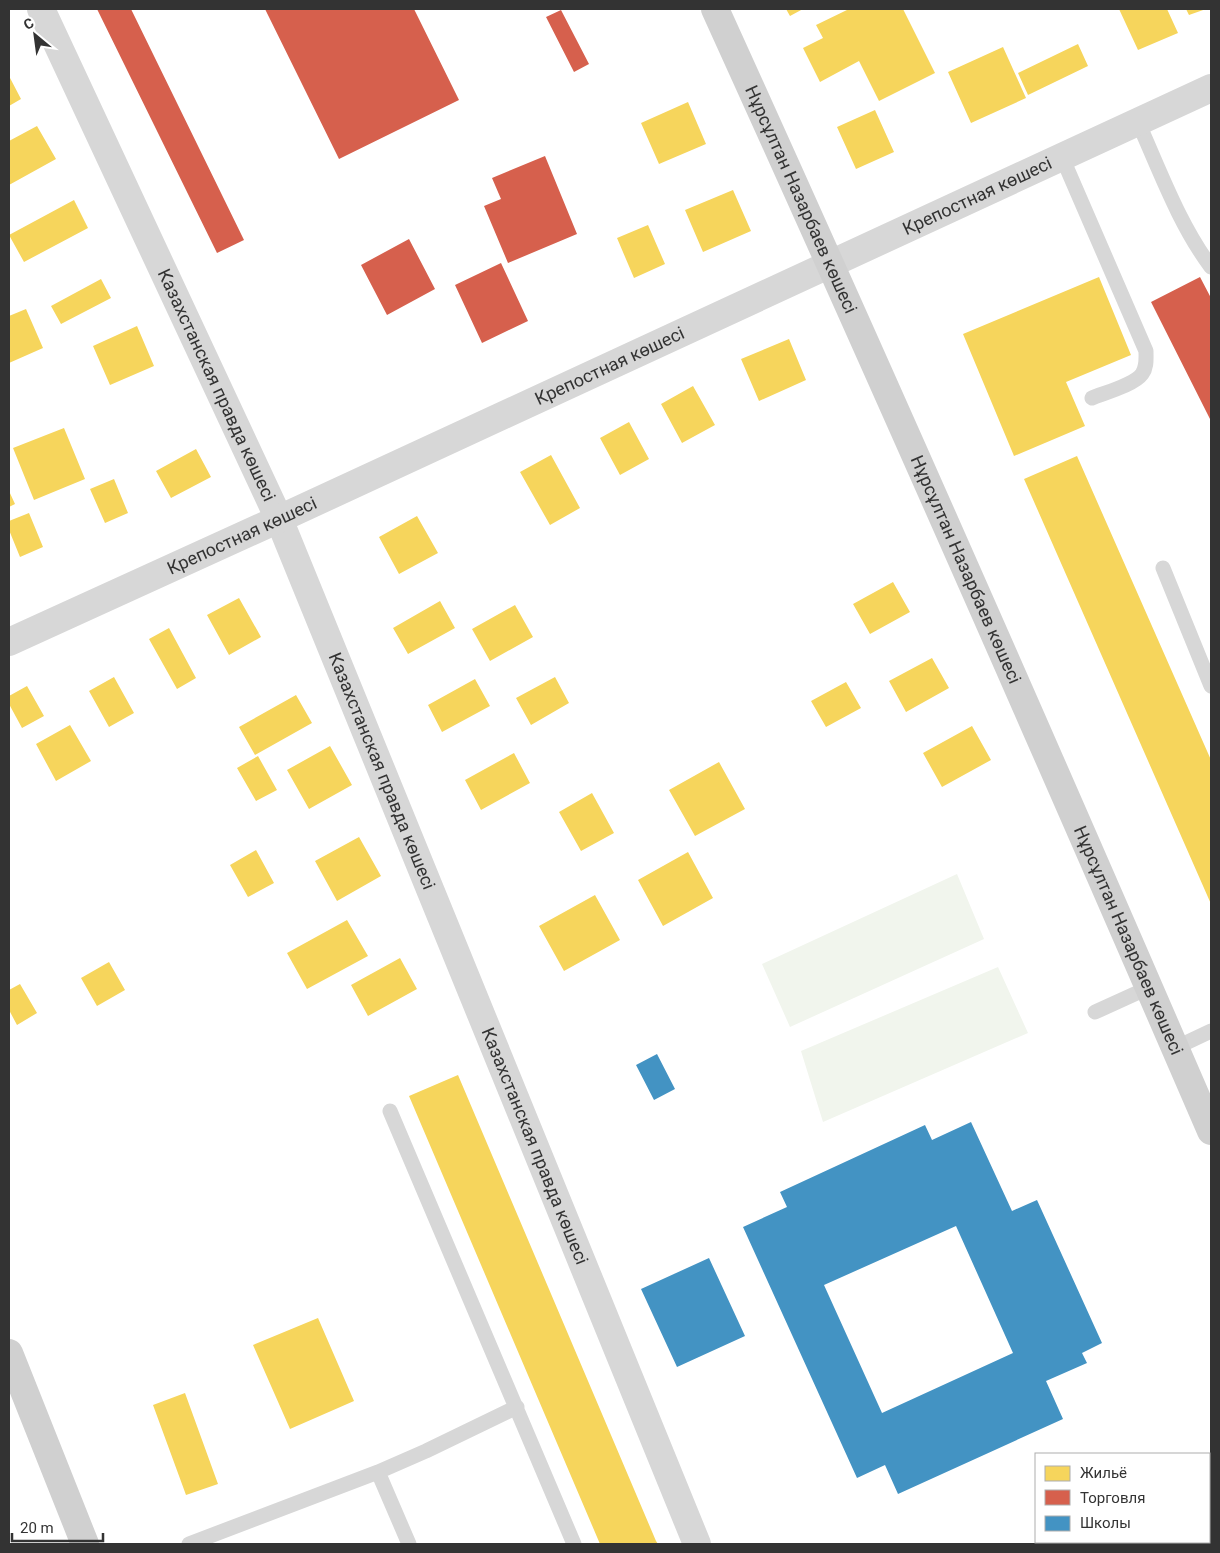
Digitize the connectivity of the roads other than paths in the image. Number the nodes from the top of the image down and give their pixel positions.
1 (41, 9) edge
2 (715, 9) edge
3 (1211, 88) edge
4 (1138, 122) junction
5 (1062, 157) junction
6 (830, 263) junction
7 (1211, 267) edge
8 (1092, 398) dead end
9 (279, 519) junction
10 (1163, 568) dead end
11 (9, 642) edge
12 (1211, 686) edge
13 (1150, 986) junction
14 (1095, 1012) dead end
15 (1211, 1031) edge
16 (1175, 1048) junction
17 (390, 1111) dead end
18 (1211, 1131) edge
19 (9, 1353) edge
20 (517, 1407) junction
21 (378, 1472) junction
22 (85, 1544) edge
23 (189, 1544) edge
24 (409, 1544) edge
25 (574, 1544) edge
26 (697, 1544) edge

1 - 9 street, Казахстанская правда көшесі
2 - 6 main road, Нұрсұлтан Назарбаев көшесі
3 - 4 street, Крепостная көшесі
4 - 5 street, Крепостная көшесі
4 - 7 lane
5 - 6 street, Крепостная көшесі
5 - 8 lane
6 - 9 street, Крепостная көшесі
6 - 13 main road, Нұрсұлтан Назарбаев көшесі
9 - 11 street, Крепостная көшесі
9 - 26 street, Казахстанская правда көшесі
10 - 12 lane
13 - 14 lane
13 - 16 main road, Нұрсұлтан Назарбаев көшесі
15 - 16 lane
16 - 18 main road, Нұрсұлтан Назарбаев көшесі
17 - 20 lane
19 - 22 main road
20 - 21 lane
20 - 25 lane
21 - 23 lane
21 - 24 lane

